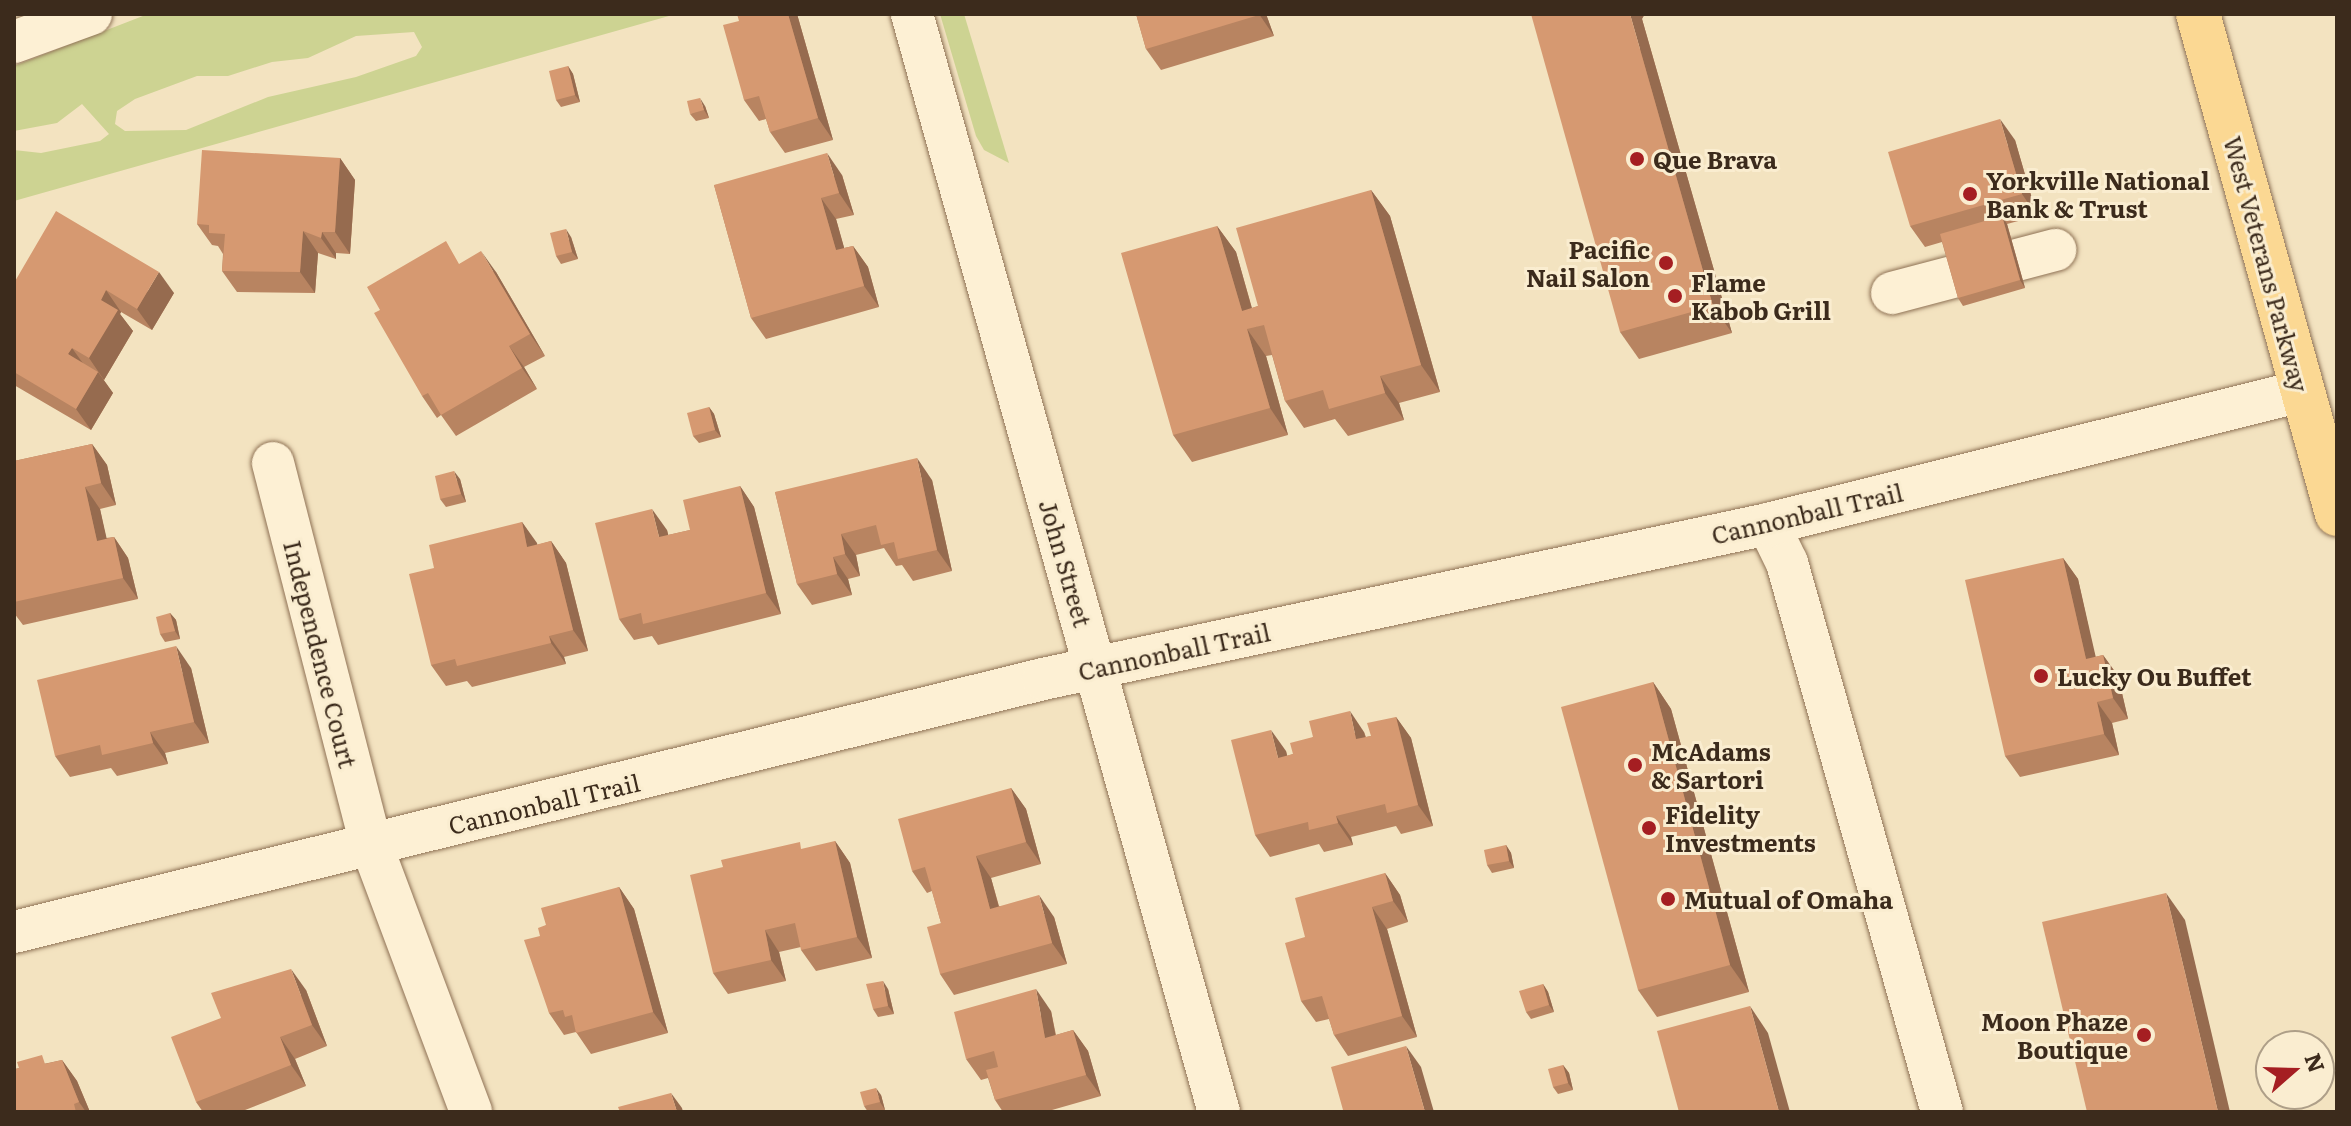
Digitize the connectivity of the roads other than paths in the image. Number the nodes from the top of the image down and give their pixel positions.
1 (91, 14) edge
2 (912, 14) edge
3 (2198, 14) edge
4 (14, 42) edge
5 (2055, 250) dead end
6 (1892, 293) dead end
7 (2319, 390) edge
8 (273, 463) dead end
9 (2337, 514) edge
10 (1768, 524) junction
11 (1097, 668) junction
12 (371, 844) junction
13 (14, 932) edge
14 (471, 1112) edge
15 (1219, 1112) edge
16 (1942, 1112) edge

1 - 4 street
2 - 11 street, John Street
3 - 7 main road, West Veterans Parkway
5 - 6 street
7 - 9 main road, West Veterans Parkway
7 - 10 street, Cannonball Trail
8 - 12 street, Independence Court
10 - 11 street, Cannonball Trail
10 - 16 street
11 - 12 street, Cannonball Trail
11 - 15 street, John Street
12 - 13 street, Cannonball Trail
12 - 14 street, Independence Court

